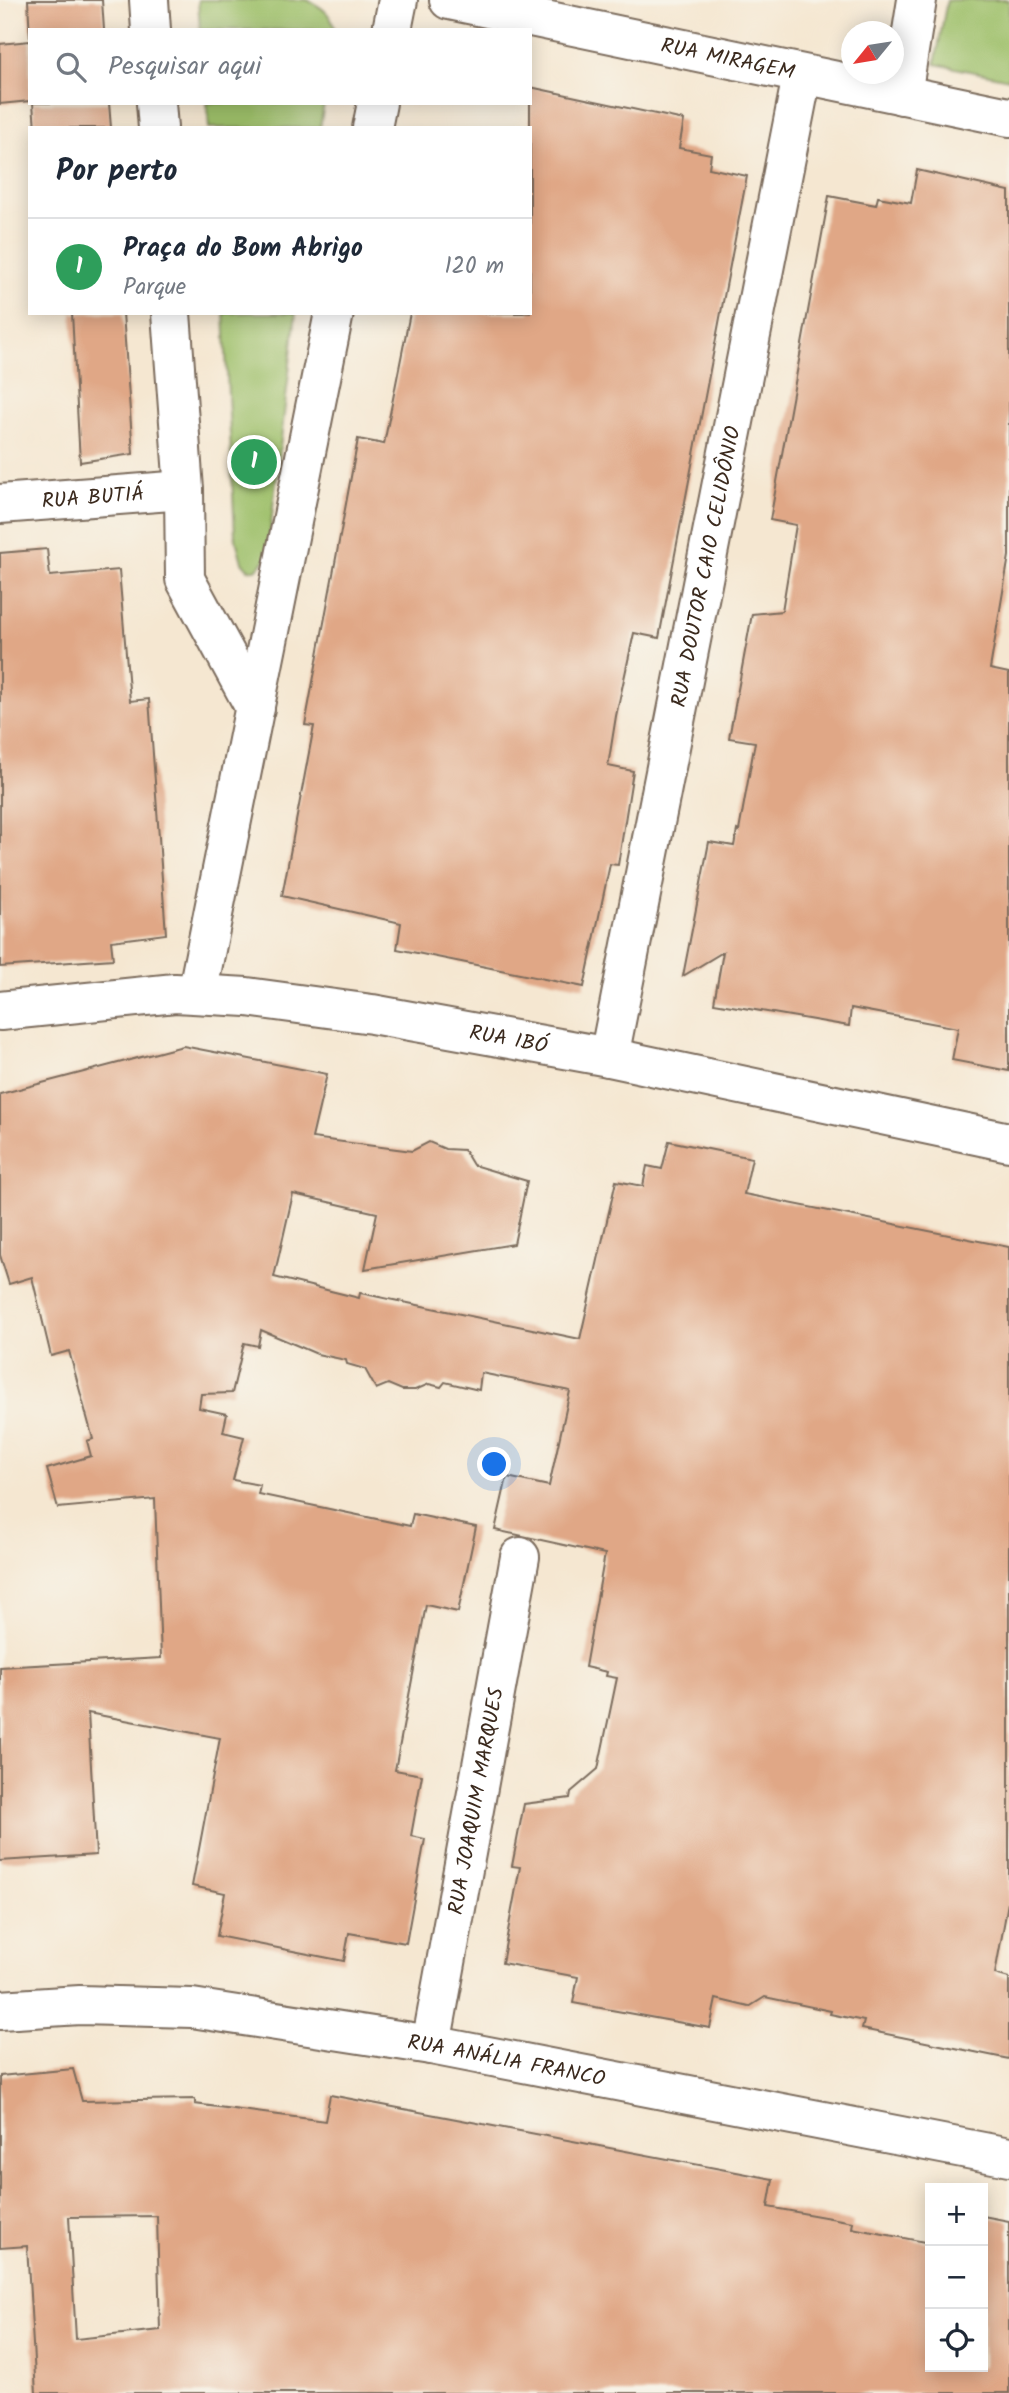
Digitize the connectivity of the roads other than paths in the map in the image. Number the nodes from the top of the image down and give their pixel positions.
1 (149, 0) edge
2 (398, 0) edge
3 (449, 0) edge
4 (917, 0) edge
5 (151, 28) edge
6 (392, 28) edge
7 (802, 76) junction
8 (902, 95) junction
9 (156, 105) edge
10 (377, 105) edge
11 (1009, 117) edge
12 (158, 126) edge
13 (372, 126) edge
14 (171, 315) edge
15 (334, 315) edge
16 (184, 490) junction
17 (0, 504) edge
18 (255, 708) junction
19 (197, 994) junction
20 (0, 1010) edge
21 (609, 1057) junction
22 (1009, 1142) edge
23 (520, 1557) dead end
24 (0, 2010) edge
25 (431, 2045) junction
26 (1009, 2157) edge

1 - 5 street
2 - 6 street
3 - 7 street, RUA MIRAGEM
4 - 8 street
7 - 8 street, RUA MIRAGEM
7 - 21 street, RUA DOUTOR CAIO CELIDÔNIO
8 - 11 street, RUA MIRAGEM
9 - 12 street
10 - 13 street
14 - 16 street
15 - 18 street
16 - 17 street, RUA BUTIÁ
16 - 18 street
18 - 19 street
19 - 20 street, RUA IBÓ
19 - 21 street, RUA IBÓ
21 - 22 street, RUA IBÓ
23 - 25 street, RUA JOAQUIM MARQUES
24 - 25 street, RUA ANÁLIA FRANCO
25 - 26 street, RUA ANÁLIA FRANCO

